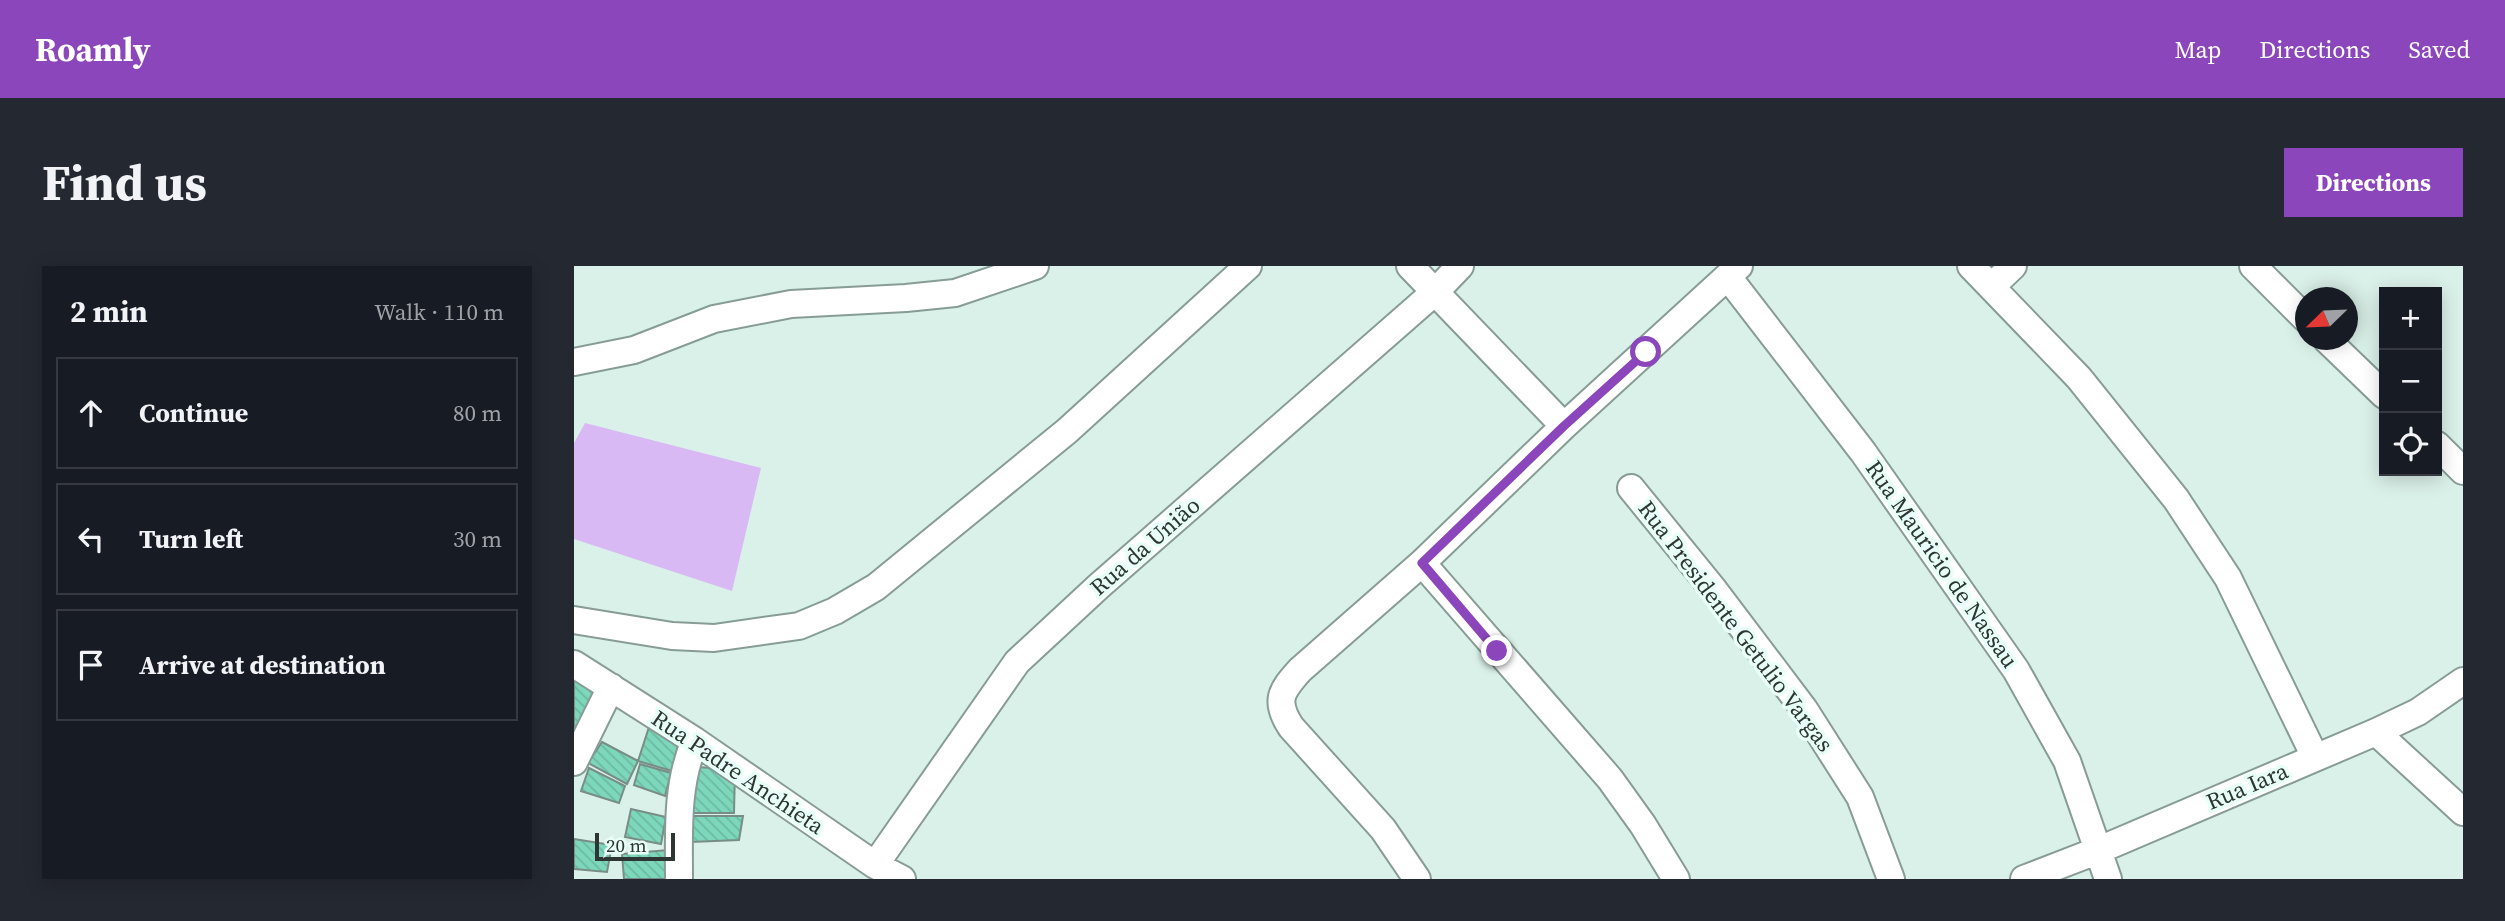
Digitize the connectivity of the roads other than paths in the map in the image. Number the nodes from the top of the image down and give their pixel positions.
1 (1035, 266) edge
2 (1248, 266) edge
3 (1410, 266) edge
4 (1460, 266) edge
5 (1971, 266) edge
6 (2013, 266) edge
7 (2253, 266) edge
8 (1733, 271) edge
9 (1992, 286) junction
10 (1436, 291) junction
11 (2295, 308) edge
12 (2338, 350) edge
13 (574, 362) edge
14 (2379, 390) edge
15 (1564, 426) junction
16 (2442, 450) edge
17 (2463, 471) edge
18 (1631, 488) dead end
19 (1422, 563) junction
20 (574, 620) edge
21 (574, 664) edge
22 (2463, 681) edge
23 (611, 687) junction
24 (2376, 732) junction
25 (695, 741) junction
26 (2315, 757) junction
27 (574, 762) edge
28 (2463, 811) edge
29 (2099, 850) junction
30 (875, 872) edge
31 (680, 879) edge
32 (902, 879) edge
33 (1418, 879) edge
34 (1676, 879) edge
35 (1891, 879) edge
36 (2024, 879) edge
37 (2108, 879) edge

1 - 13 street
2 - 20 street
3 - 10 street
4 - 10 street, Rua da União
5 - 9 street
6 - 9 street
7 - 11 street
8 - 15 street
8 - 29 street, Rua Mauricio de Nassau
9 - 26 street
10 - 15 street
10 - 30 street, Rua da União
12 - 14 street
15 - 19 street
16 - 17 street
18 - 35 street, Rua Presidente Getulio Vargas
19 - 33 street
19 - 34 street
21 - 23 street, Rua Padre Anchieta
22 - 24 street, Rua Iara
23 - 25 street, Rua Padre Anchieta
23 - 27 street
24 - 26 street, Rua Iara
24 - 28 street
25 - 30 street, Rua Padre Anchieta
25 - 31 street
26 - 29 street, Rua Iara
29 - 36 street, Rua Iara
29 - 37 street, Rua Mauricio de Nassau
30 - 32 street, Rua Padre Anchieta

